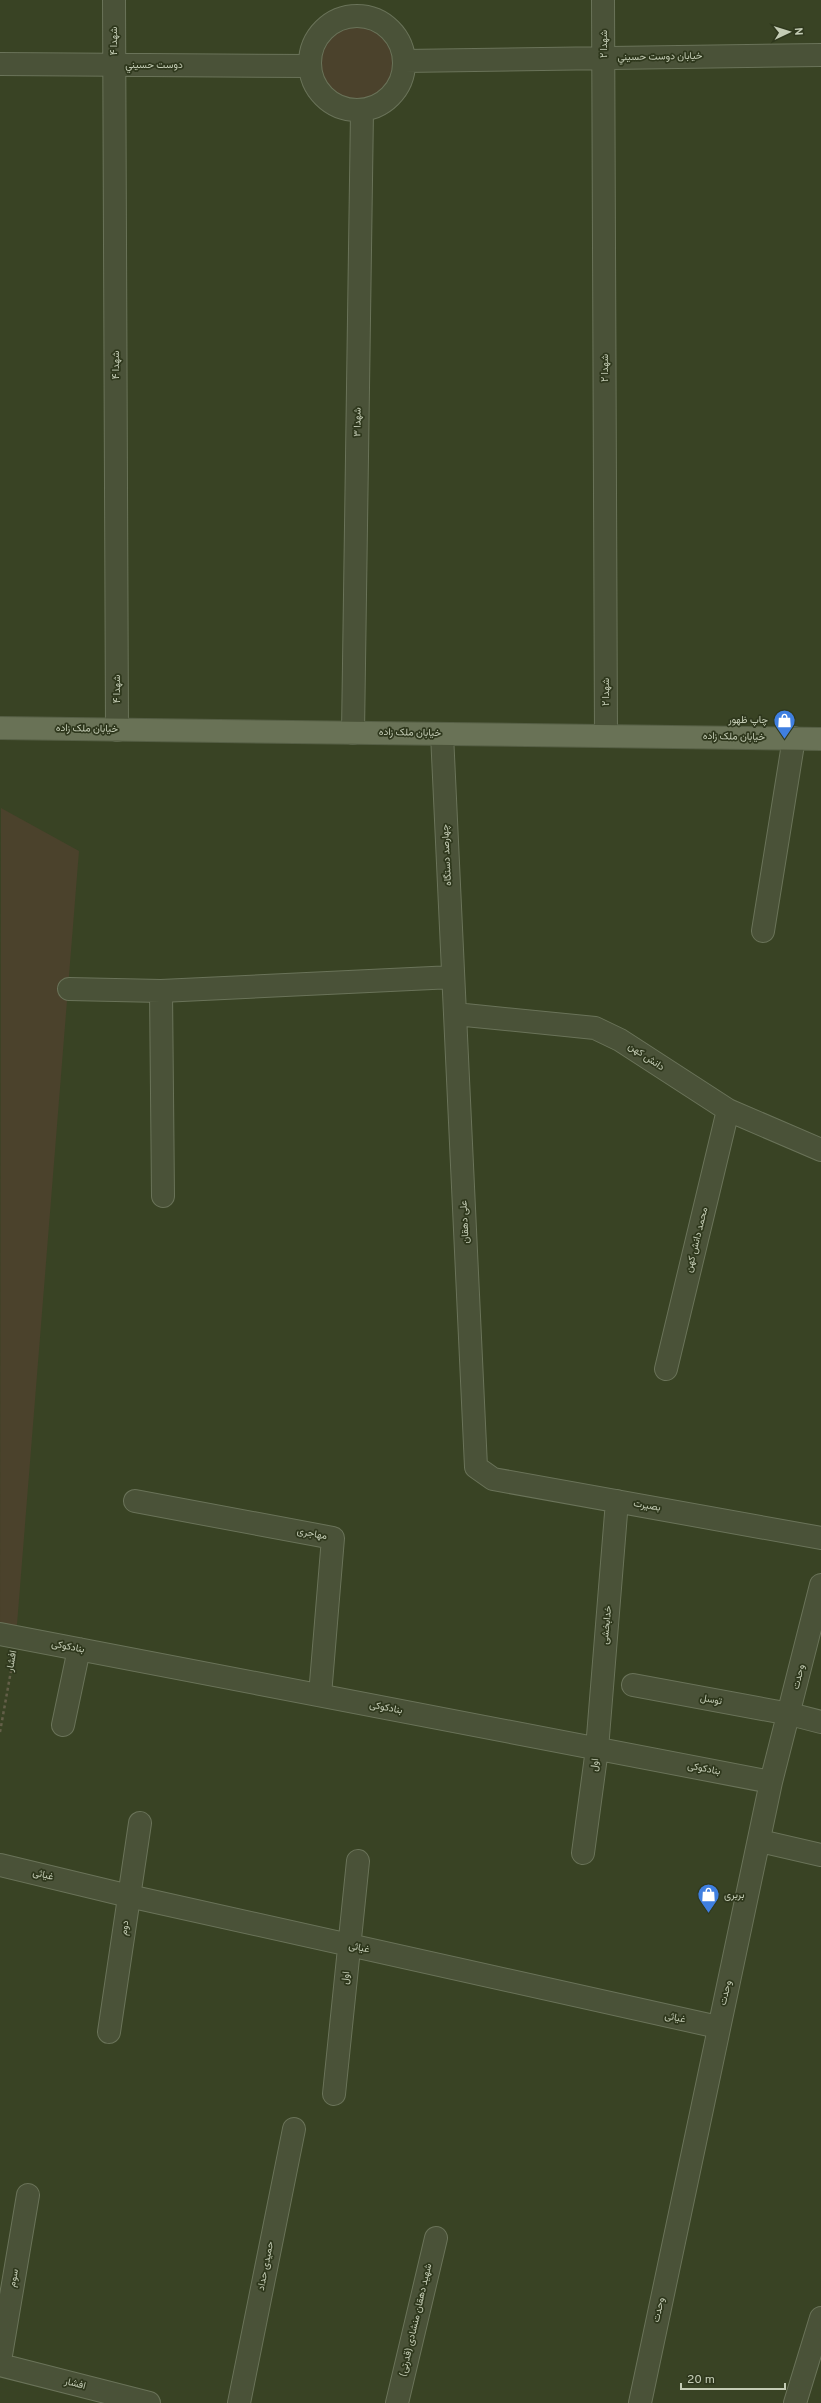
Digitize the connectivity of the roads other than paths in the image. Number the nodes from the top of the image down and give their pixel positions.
1 (114, 0) edge
2 (603, 0) edge
3 (360, 8) edge
4 (821, 55) edge
5 (604, 58) junction
6 (404, 61) junction
7 (0, 64) edge
8 (114, 65) junction
9 (309, 66) junction
10 (362, 111) junction
11 (0, 728) edge
12 (117, 730) junction
13 (353, 733) junction
14 (442, 734) junction
15 (606, 736) junction
16 (794, 738) junction
17 (821, 738) edge
18 (763, 931) dead end
19 (453, 977) junction
20 (69, 989) dead end
21 (161, 991) junction
22 (455, 1014) junction
23 (728, 1110) junction
24 (821, 1150) edge
25 (163, 1196) dead end
26 (666, 1369) dead end
27 (476, 1466) joint
28 (135, 1501) dead end
29 (617, 1501) junction
30 (821, 1538) edge
31 (821, 1585) edge
32 (8, 1635) edge
33 (79, 1649) junction
34 (633, 1685) dead end
35 (320, 1695) junction
36 (790, 1714) junction
37 (821, 1722) edge
38 (63, 1725) dead end
39 (597, 1749) junction
40 (771, 1782) junction
41 (140, 1823) dead end
42 (760, 1840) junction
43 (583, 1853) dead end
44 (821, 1855) edge
45 (358, 1861) dead end
46 (0, 1865) edge
47 (129, 1896) junction
48 (349, 1946) junction
49 (718, 2027) junction
50 (109, 2032) dead end
51 (334, 2094) dead end
52 (294, 2129) dead end
53 (28, 2196) dead end
54 (436, 2238) dead end
55 (821, 2318) edge
56 (0, 2361) edge
57 (0, 2365) edge
58 (149, 2403) edge
59 (238, 2403) edge
60 (397, 2403) edge
61 (640, 2403) edge
62 (795, 2403) edge

1 - 8 street, شهدا ۴
2 - 5 street, شهدا ۲
3 - 6 street
3 - 9 street
4 - 5 street, خیابان دوست حسيني
5 - 6 street, خیابان دوست حسيني
5 - 15 street, شهدا ۲
6 - 10 street
7 - 8 street, دوست حسيني
8 - 9 street, دوست حسيني
8 - 12 street, شهدا ۴
9 - 10 street
10 - 13 street, شهدا ۳
11 - 12 main road, خیابان ملک زاده
12 - 13 main road, خیابان ملک زاده
13 - 14 main road, خیابان ملک زاده
14 - 15 main road, خیابان ملک زاده
14 - 19 street, چهارصد دستگاه
15 - 16 main road, خیابان ملک زاده
16 - 17 main road, خیابان ملک زاده
16 - 18 street
19 - 21 street
19 - 22 street, علی دهقان
20 - 21 street
21 - 25 street
22 - 23 street, دانش کهن
22 - 27 street, علی دهقان
23 - 24 street, دانش کهن
23 - 26 street, محمد دانش کهن
27 - 29 street, بصیرت
28 - 35 street, مهاجری
29 - 30 street, بصیرت
29 - 39 street, خدابخشی
31 - 36 street, وحدت
32 - 33 street, بنادکوکی
33 - 35 street, بنادکوکی
33 - 38 street
34 - 36 street, توسل
35 - 39 street, بنادکوکی
36 - 37 street, توسل
36 - 40 street, وحدت
39 - 40 street, بنادکوکی
39 - 43 street, اول
40 - 42 street, وحدت
41 - 47 street, دوم
42 - 44 street
42 - 49 street, وحدت
45 - 48 street, اول
46 - 47 street, غیاثی
47 - 48 street, غیاثی
47 - 50 street, دوم
48 - 49 street, غیاثی
48 - 51 street, اول
49 - 61 street, وحدت
52 - 59 street, حمیدی حداد
53 - 56 street, سوم
54 - 60 street, شهید دهقان منشادی (قدرتی)
55 - 62 street
57 - 58 street, افشار

